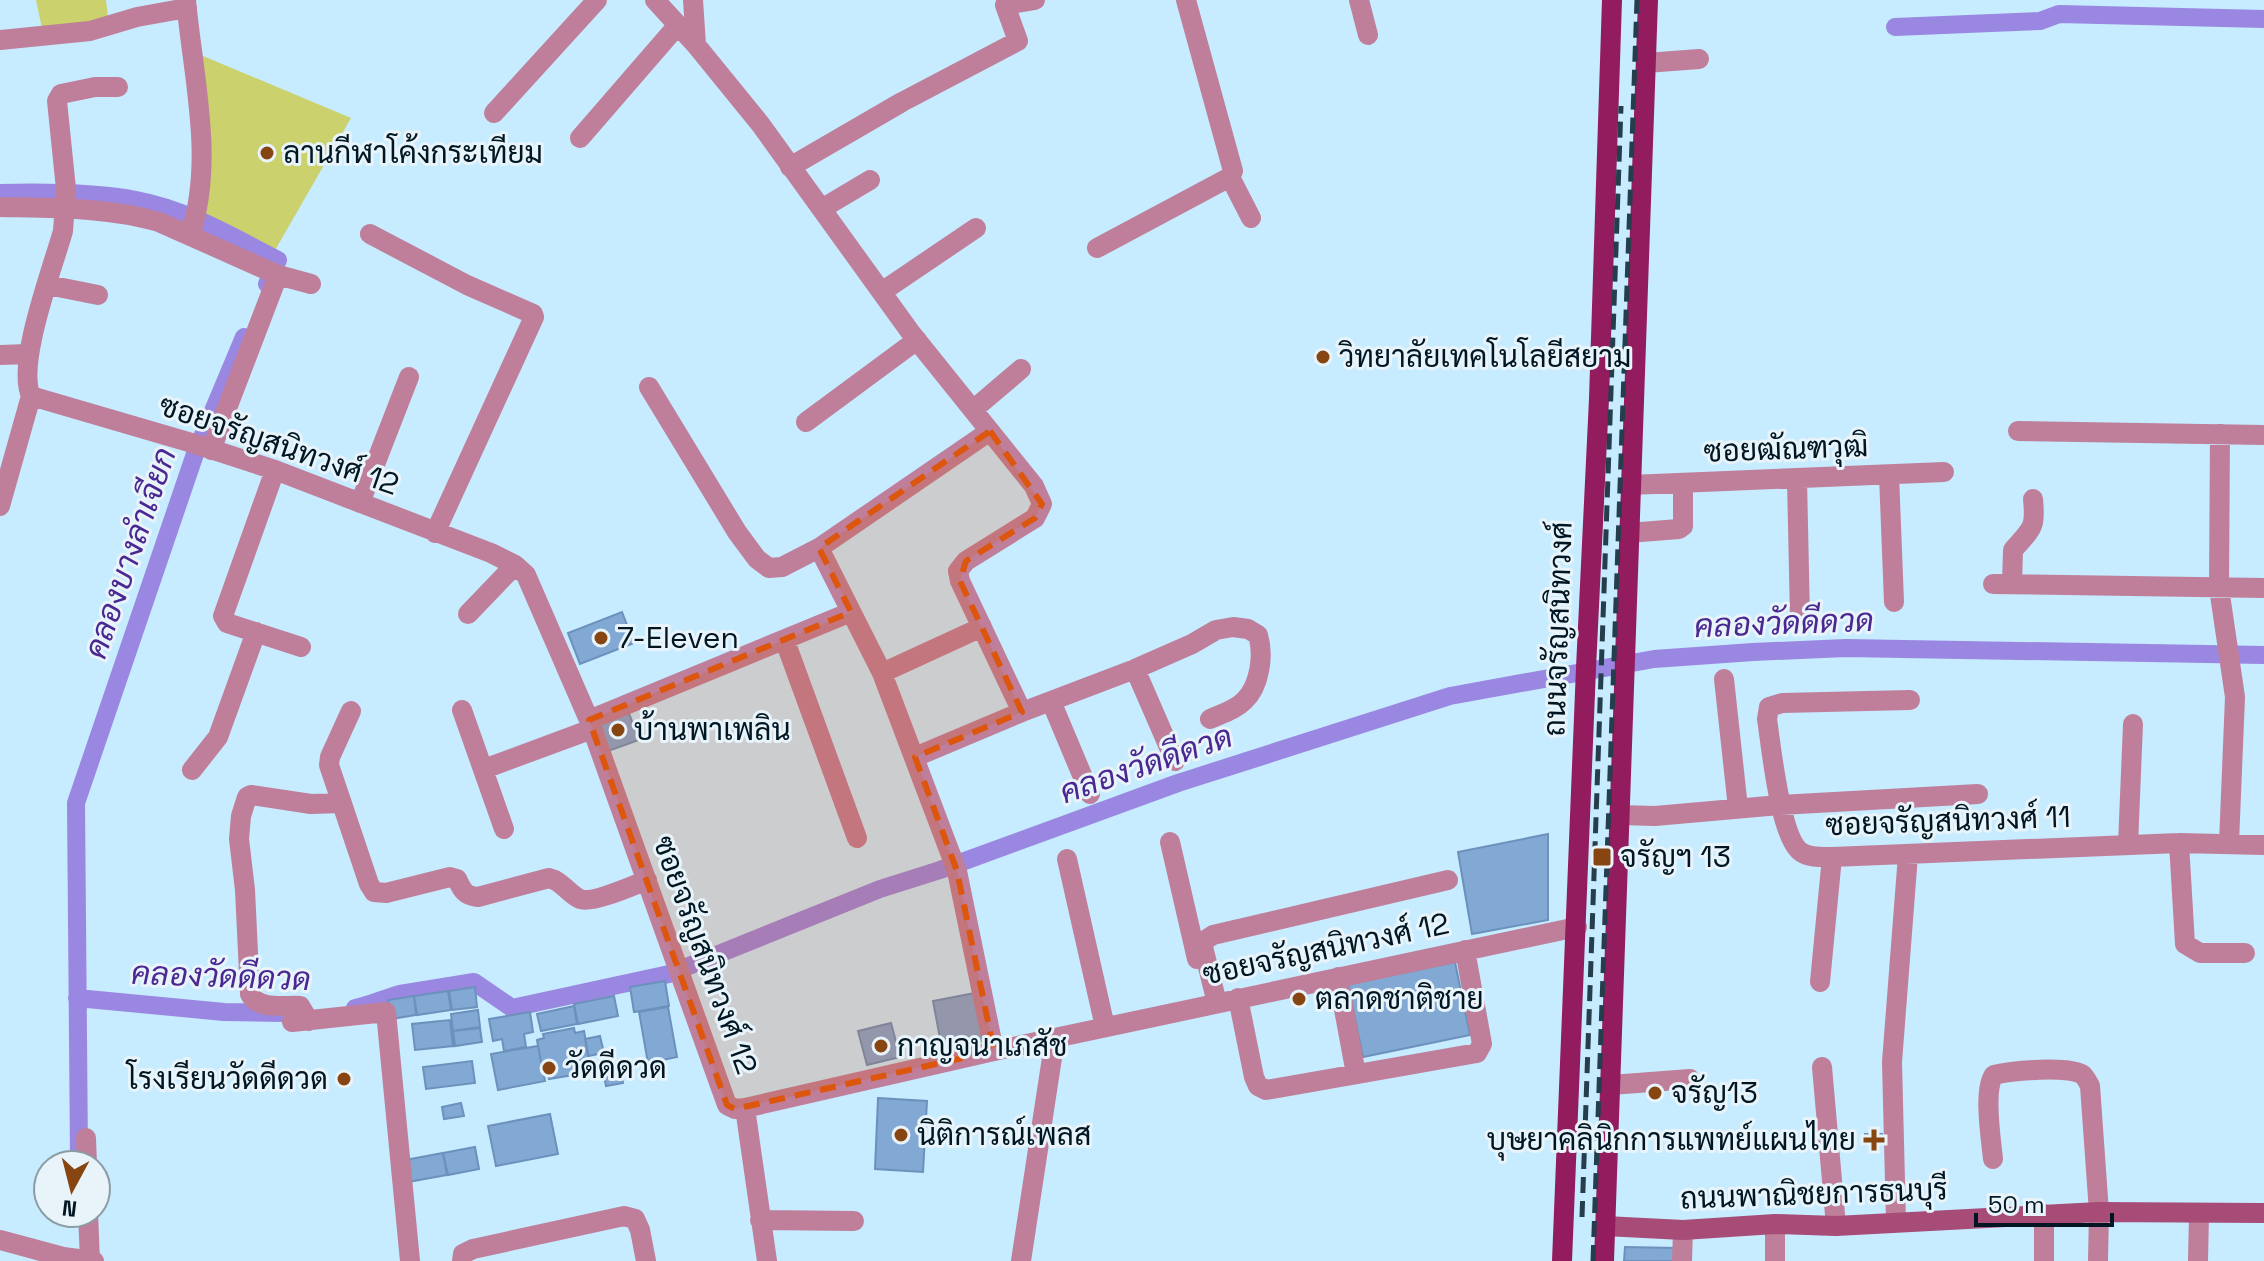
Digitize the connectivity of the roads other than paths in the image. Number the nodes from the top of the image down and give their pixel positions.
1 (597, 0) edge
2 (655, 0) edge
3 (693, 0) edge
4 (1035, 0) edge
5 (1186, 0) edge
6 (1359, 0) edge
7 (1612, 0) edge
8 (1648, 0) edge
9 (186, 4) edge
10 (677, 26) junction
11 (1368, 35) dead end
12 (0, 40) edge
13 (696, 45) junction
14 (1699, 59) dead end
15 (1646, 63) junction
16 (118, 87) dead end
17 (1609, 95) junction
18 (1645, 96) junction
19 (494, 113) dead end
20 (580, 138) dead end
21 (790, 167) junction
22 (1230, 177) junction
23 (870, 180) dead end
24 (66, 201) junction
25 (0, 207) edge
26 (823, 208) junction
27 (1251, 218) dead end
28 (193, 225) junction
29 (976, 228) dead end
30 (370, 234) dead end
31 (1097, 248) dead end
32 (272, 273) junction
33 (311, 284) dead end
34 (48, 285) junction
35 (883, 291) junction
36 (98, 295) dead end
37 (917, 340) junction
38 (28, 354) junction
39 (0, 355) edge
40 (1021, 369) dead end
41 (409, 377) dead end
42 (649, 387) dead end
43 (31, 396) junction
44 (974, 409) junction
45 (806, 422) dead end
46 (990, 431) junction
47 (2018, 431) dead end
48 (2220, 434) junction
49 (2264, 435) edge
50 (203, 447) junction
51 (275, 470) junction
52 (1944, 472) dead end
53 (1889, 475) junction
54 (1797, 479) junction
55 (1683, 483) junction
56 (1630, 485) junction
57 (2033, 499) dead end
58 (360, 503) junction
59 (0, 506) edge
60 (435, 533) junction
61 (1628, 533) junction
62 (819, 548) junction
63 (515, 565) junction
64 (2219, 588) junction
65 (2264, 588) edge
66 (1894, 602) dead end
67 (851, 612) junction
68 (468, 614) dead end
69 (1800, 618) dead end
70 (982, 627) junction
71 (256, 632) junction
72 (785, 641) junction
73 (301, 647) dead end
74 (1135, 669) junction
75 (882, 673) junction
76 (1724, 679) dead end
77 (1910, 700) dead end
78 (1051, 701) junction
79 (462, 710) dead end
80 (351, 711) dead end
81 (1022, 712) junction
82 (1210, 719) dead end
83 (590, 724) junction
84 (2133, 724) dead end
85 (915, 757) junction
86 (1175, 761) dead end
87 (484, 769) junction
88 (192, 770) dead end
89 (1090, 794) dead end
90 (1978, 794) dead end
91 (342, 803) junction
92 (1780, 805) junction
93 (1738, 808) junction
94 (1619, 815) junction
95 (504, 829) dead end
96 (857, 838) dead end
97 (1170, 842) dead end
98 (2179, 843) junction
99 (2229, 843) junction
100 (2128, 845) junction
101 (2264, 845) edge
102 (1908, 855) junction
103 (1832, 857) junction
104 (1067, 859) dead end
105 (647, 880) junction
106 (1448, 880) dead end
107 (1577, 927) junction
108 (1465, 950) junction
109 (2245, 953) dead end
110 (1338, 977) junction
111 (1820, 982) dead end
112 (1221, 1002) junction
113 (1105, 1027) junction
114 (1055, 1038) junction
115 (994, 1051) junction
116 (1822, 1067) dead end
117 (1356, 1074) junction
118 (1690, 1079) dead end
119 (1611, 1085) junction
120 (745, 1108) junction
121 (86, 1138) dead end
122 (86, 1149) edge
123 (1993, 1159) dead end
124 (2099, 1212) junction
125 (2264, 1213) edge
126 (2044, 1214) junction
127 (2199, 1214) junction
128 (760, 1220) junction
129 (854, 1221) dead end
130 (1896, 1222) junction
131 (1775, 1224) junction
132 (1605, 1226) junction
133 (1836, 1226) junction
134 (89, 1229) edge
135 (1683, 1230) junction
136 (6, 1248) edge
137 (90, 1261) edge
138 (410, 1261) edge
139 (462, 1261) edge
140 (646, 1261) edge
141 (767, 1261) edge
142 (1021, 1261) edge
143 (1562, 1261) edge
144 (1604, 1261) edge
145 (1682, 1261) edge
146 (1775, 1261) edge
147 (2044, 1261) edge
148 (2098, 1261) edge
149 (2198, 1261) edge

1 - 19 street
2 - 10 street
3 - 13 street
4 - 21 street
5 - 22 street
6 - 11 street
7 - 17 main road, ถนนจรัญสนิทวงศ์
8 - 15 main road
9 - 12 street
9 - 28 street
10 - 13 street
10 - 20 street
13 - 21 street
14 - 15 street
15 - 18 main road
16 - 24 street
17 - 18 main road
17 - 107 main road, ถนนจรัญสนิทวงศ์
18 - 56 main road
21 - 26 street
22 - 27 street
22 - 31 street
23 - 26 street
24 - 25 street
24 - 28 street
24 - 34 street
26 - 35 street
28 - 32 street
29 - 35 street
30 - 60 street
32 - 33 street
32 - 50 street
34 - 36 street
34 - 38 street
35 - 37 street
37 - 44 street
37 - 45 street
38 - 39 street
38 - 43 street
40 - 44 street
41 - 58 street
42 - 62 street
43 - 50 street, ซอยจรัญสนิทวงศ์ 12
43 - 59 street
44 - 46 street
46 - 62 street
46 - 70 street
47 - 48 street
48 - 49 street
48 - 64 street
50 - 51 street, ซอยจรัญสนิทวงศ์ 12
51 - 58 street, ซอยจรัญสนิทวงศ์ 12
51 - 71 street
52 - 53 street, ซอยฒัณฑวุฒิ
53 - 54 street, ซอยฒัณฑวุฒิ
53 - 66 street
54 - 55 street, ซอยฒัณฑวุฒิ
54 - 69 street
55 - 56 street, ซอยฒัณฑวุฒิ
55 - 61 street
56 - 61 main road
57 - 64 street
58 - 60 street, ซอยจรัญสนิทวงศ์ 12
60 - 63 street, ซอยจรัญสนิทวงศ์ 12
61 - 94 main road
62 - 67 street
63 - 68 street
63 - 83 street, ซอยจรัญสนิทวงศ์ 12
64 - 65 street
64 - 99 street
67 - 72 street
67 - 75 street
70 - 75 street
70 - 81 street
71 - 73 street
71 - 88 street
72 - 83 street
72 - 96 street
74 - 78 street
74 - 82 street
74 - 86 street
75 - 85 street
76 - 93 street
77 - 92 street
78 - 81 street
78 - 89 street
79 - 87 street
80 - 91 street
81 - 85 street
83 - 87 street
83 - 105 street, ซอยจรัญสนิทวงศ์ 12
84 - 100 street
85 - 115 street
87 - 95 street
90 - 92 street
91 - 105 street
91 - 138 street
92 - 93 street, ซอยจรัญสนิทวงศ์ 11
92 - 103 street, ซอยจรัญสนิทวงศ์ 11
93 - 94 street, ซอยจรัญสนิทวงศ์ 11
94 - 119 main road
97 - 112 street
98 - 99 street, ซอยจรัญสนิทวงศ์ 11
98 - 100 street, ซอยจรัญสนิทวงศ์ 11
98 - 109 street
99 - 101 street, ซอยจรัญสนิทวงศ์ 11
100 - 102 street, ซอยจรัญสนิทวงศ์ 11
102 - 103 street, ซอยจรัญสนิทวงศ์ 11
102 - 130 street
103 - 111 street
104 - 113 street
105 - 120 street, ซอยจรัญสนิทวงศ์ 12
106 - 112 street
107 - 108 street, ซอยจรัญสนิทวงศ์ 12
107 - 143 main road, ถนนจรัญสนิทวงศ์
108 - 110 street, ซอยจรัญสนิทวงศ์ 12
108 - 117 street
110 - 112 street, ซอยจรัญสนิทวงศ์ 12
110 - 117 street
112 - 113 street, ซอยจรัญสนิทวงศ์ 12
112 - 117 street
113 - 114 street, ซอยจรัญสนิทวงศ์ 12
114 - 115 street, ซอยจรัญสนิทวงศ์ 12
114 - 142 street
115 - 120 street, ซอยจรัญสนิทวงศ์ 12
116 - 133 street
118 - 119 street
119 - 132 main road
120 - 128 street
121 - 122 street
123 - 124 street
124 - 126 main road, ถนนพาณิชยการธนบุรี
124 - 127 main road, ถนนพาณิชยการธนบุรี
124 - 148 street
125 - 127 main road, ถนนพาณิชยการธนบุรี
126 - 130 main road, ถนนพาณิชยการธนบุรี
126 - 147 street
127 - 149 street
128 - 129 street
128 - 141 street
130 - 133 main road, ถนนพาณิชยการธนบุรี
131 - 133 main road, ถนนพาณิชยการธนบุรี
131 - 135 main road, ถนนพาณิชยการธนบุรี
131 - 146 street
132 - 135 main road, ถนนพาณิชยการธนบุรี
132 - 144 main road
134 - 137 street
135 - 145 street
136 - 137 street
139 - 140 street

